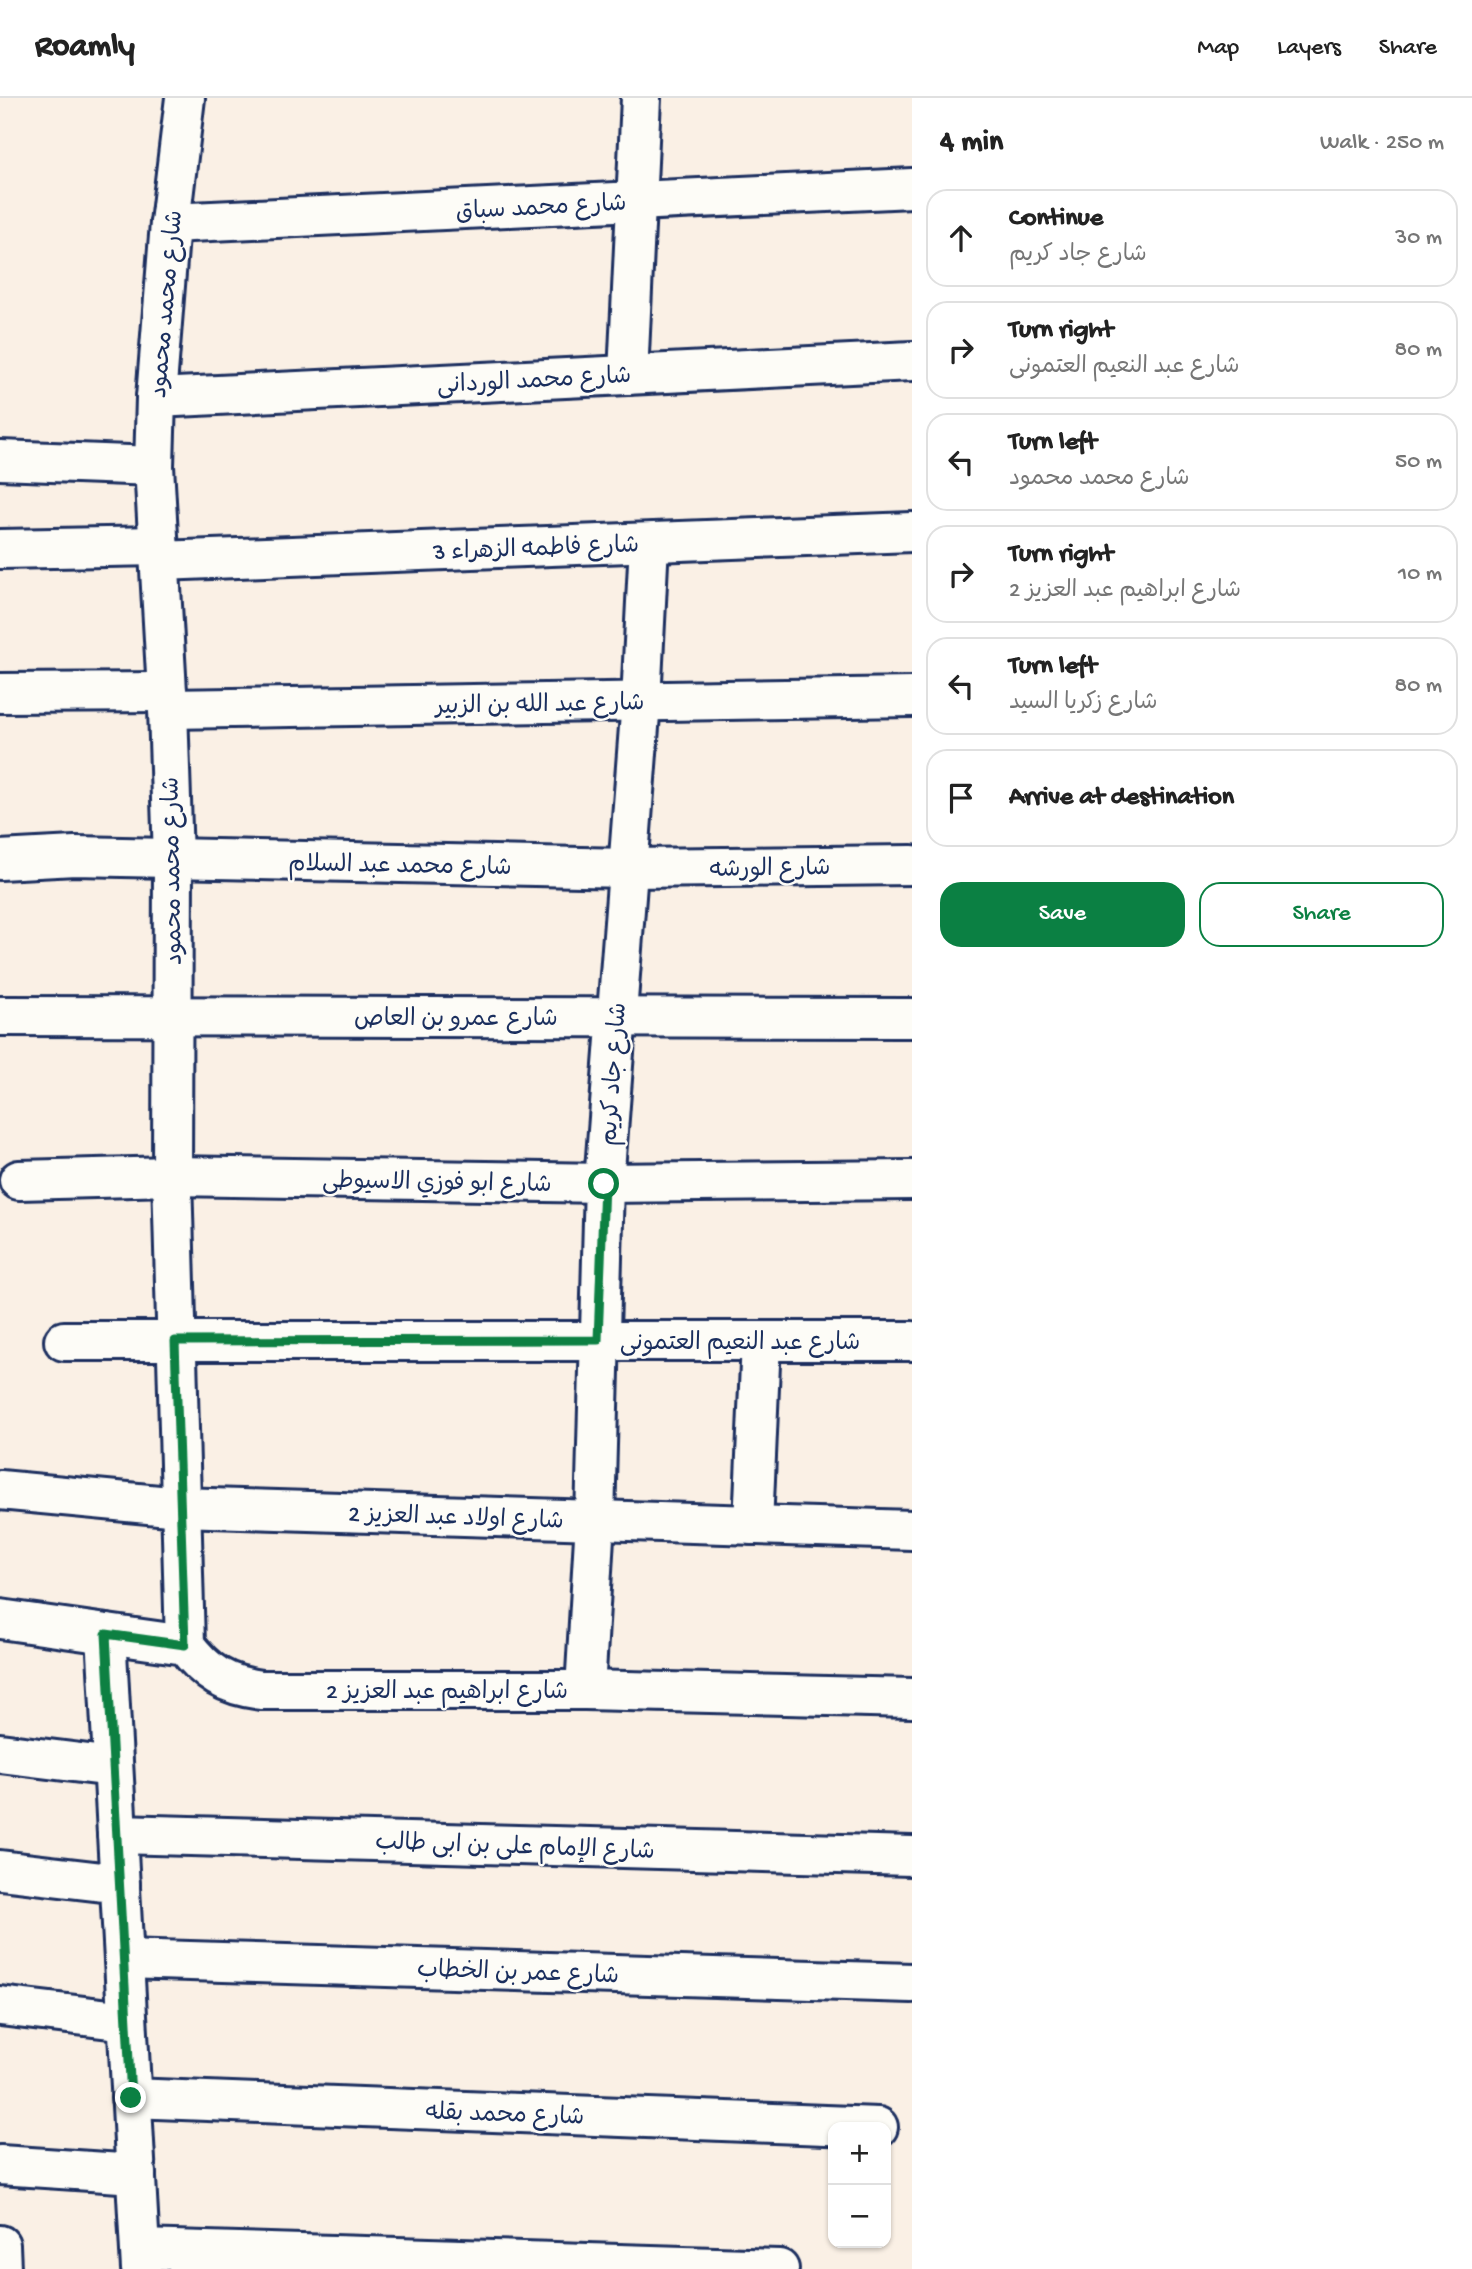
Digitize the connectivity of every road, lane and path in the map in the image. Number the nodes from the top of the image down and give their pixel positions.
1 (185, 98) edge
2 (640, 98) edge
3 (912, 188) edge
4 (636, 202) junction
5 (170, 223) junction
6 (912, 361) edge
7 (628, 375) junction
8 (156, 398) junction
9 (0, 460) edge
10 (155, 466) junction
11 (912, 532) edge
12 (649, 542) junction
13 (0, 549) edge
14 (159, 554) junction
15 (0, 693) edge
16 (912, 697) edge
17 (167, 700) junction
18 (641, 701) junction
19 (173, 859) junction
20 (0, 860) edge
21 (912, 865) edge
22 (628, 868) junction
23 (0, 1016) edge
24 (172, 1016) junction
25 (616, 1018) junction
26 (912, 1018) edge
27 (172, 1176) junction
28 (19, 1180) dead end
29 (912, 1180) edge
30 (604, 1184) junction
31 (598, 1340) junction
32 (64, 1341) dead end
33 (175, 1341) junction
34 (761, 1341) junction
35 (912, 1341) edge
36 (0, 1490) edge
37 (180, 1507) junction
38 (595, 1520) junction
39 (753, 1525) junction
40 (912, 1530) edge
41 (0, 1619) edge
42 (106, 1634) junction
43 (185, 1645) junction
44 (585, 1690) junction
45 (912, 1698) edge
46 (0, 1754) edge
47 (113, 1768) junction
48 (117, 1834) junction
49 (912, 1856) edge
50 (0, 1870) edge
51 (120, 1884) junction
52 (124, 1959) junction
53 (912, 1983) edge
54 (0, 2006) edge
55 (127, 2021) junction
56 (131, 2098) junction
57 (828, 2125) edge
58 (891, 2127) edge
59 (912, 2129) edge
60 (0, 2165) edge
61 (136, 2174) junction
62 (0, 2245) edge
63 (141, 2259) edge
64 (366, 2263) edge
65 (514, 2265) edge
66 (666, 2267) edge
67 (1, 2269) edge
68 (779, 2269) edge

1 - 5 street, شارع محمد محمود
2 - 4 street
3 - 4 street, شارع محمد سباق
4 - 5 street, شارع محمد سباق
4 - 7 street
5 - 8 street, شارع محمد محمود
6 - 7 street, شارع محمد الوردانى
7 - 8 street, شارع محمد الوردانى
8 - 10 street, شارع محمد محمود
9 - 10 street
10 - 14 street, شارع محمد محمود
11 - 12 street, شارع فاطمه الزهراء 3
12 - 14 street, شارع فاطمه الزهراء 3
12 - 18 street, شارع جاد كريم
13 - 14 street, شارع فاطمه الزهراء 3
14 - 17 street, شارع محمد محمود
15 - 17 street, شارع عبد الله بن الزبير
16 - 18 street, شارع عبد الله بن الزبير
17 - 18 street, شارع عبد الله بن الزبير
17 - 19 street, شارع محمد محمود
18 - 22 street, شارع جاد كريم
19 - 20 street
19 - 22 street, شارع محمد عبد السلام
19 - 24 street, شارع محمد محمود
21 - 22 street, شارع الورشه
22 - 25 street, شارع جاد كريم
23 - 24 street, شارع عمرو بن العاص
24 - 25 street, شارع عمرو بن العاص
24 - 27 street, شارع محمد محمود
25 - 26 street, شارع عمرو بن العاص
25 - 30 street, شارع جاد كريم
27 - 28 street, شارع ابو فوزي الاسيوطى
27 - 30 street, شارع ابو فوزي الاسيوطى
27 - 33 street, شارع محمد محمود
29 - 30 street, شارع ابو فوزي الاسيوطى
30 - 31 street, شارع جاد كريم
31 - 33 street, شارع عبد النعيم العتمونى
31 - 34 street, شارع عبد النعيم العتمونى
31 - 38 street, شارع جاد كريم
32 - 33 street, شارع عبد النعيم العتمونى
33 - 37 street, شارع محمد محمود
34 - 35 street, شارع عبد النعيم العتمونى
34 - 39 street
36 - 37 street, شارع اولاد عبد العزيز 2
37 - 38 street, شارع اولاد عبد العزيز 2
37 - 43 street, شارع محمد محمود
38 - 39 street, شارع اولاد عبد العزيز 2
38 - 44 street, شارع جاد كريم
39 - 40 street, شارع اولاد عبد العزيز 2
41 - 42 street
42 - 43 street
42 - 47 street
43 - 44 street, شارع ابراهيم عبد العزيز 2
44 - 45 street, شارع ابراهيم عبد العزيز 2
46 - 47 street
47 - 48 street
48 - 49 street, شارع الإمام على بن ابى طالب
48 - 51 street
50 - 51 street
51 - 52 street
52 - 53 street, شارع عمر بن الخطاب
52 - 55 street
54 - 55 street
55 - 56 street
56 - 57 street, شارع محمد بقله
56 - 61 street
58 - 59 street
60 - 61 street
61 - 63 street
62 - 67 street
63 - 64 street
64 - 65 street
65 - 66 street
66 - 68 street

